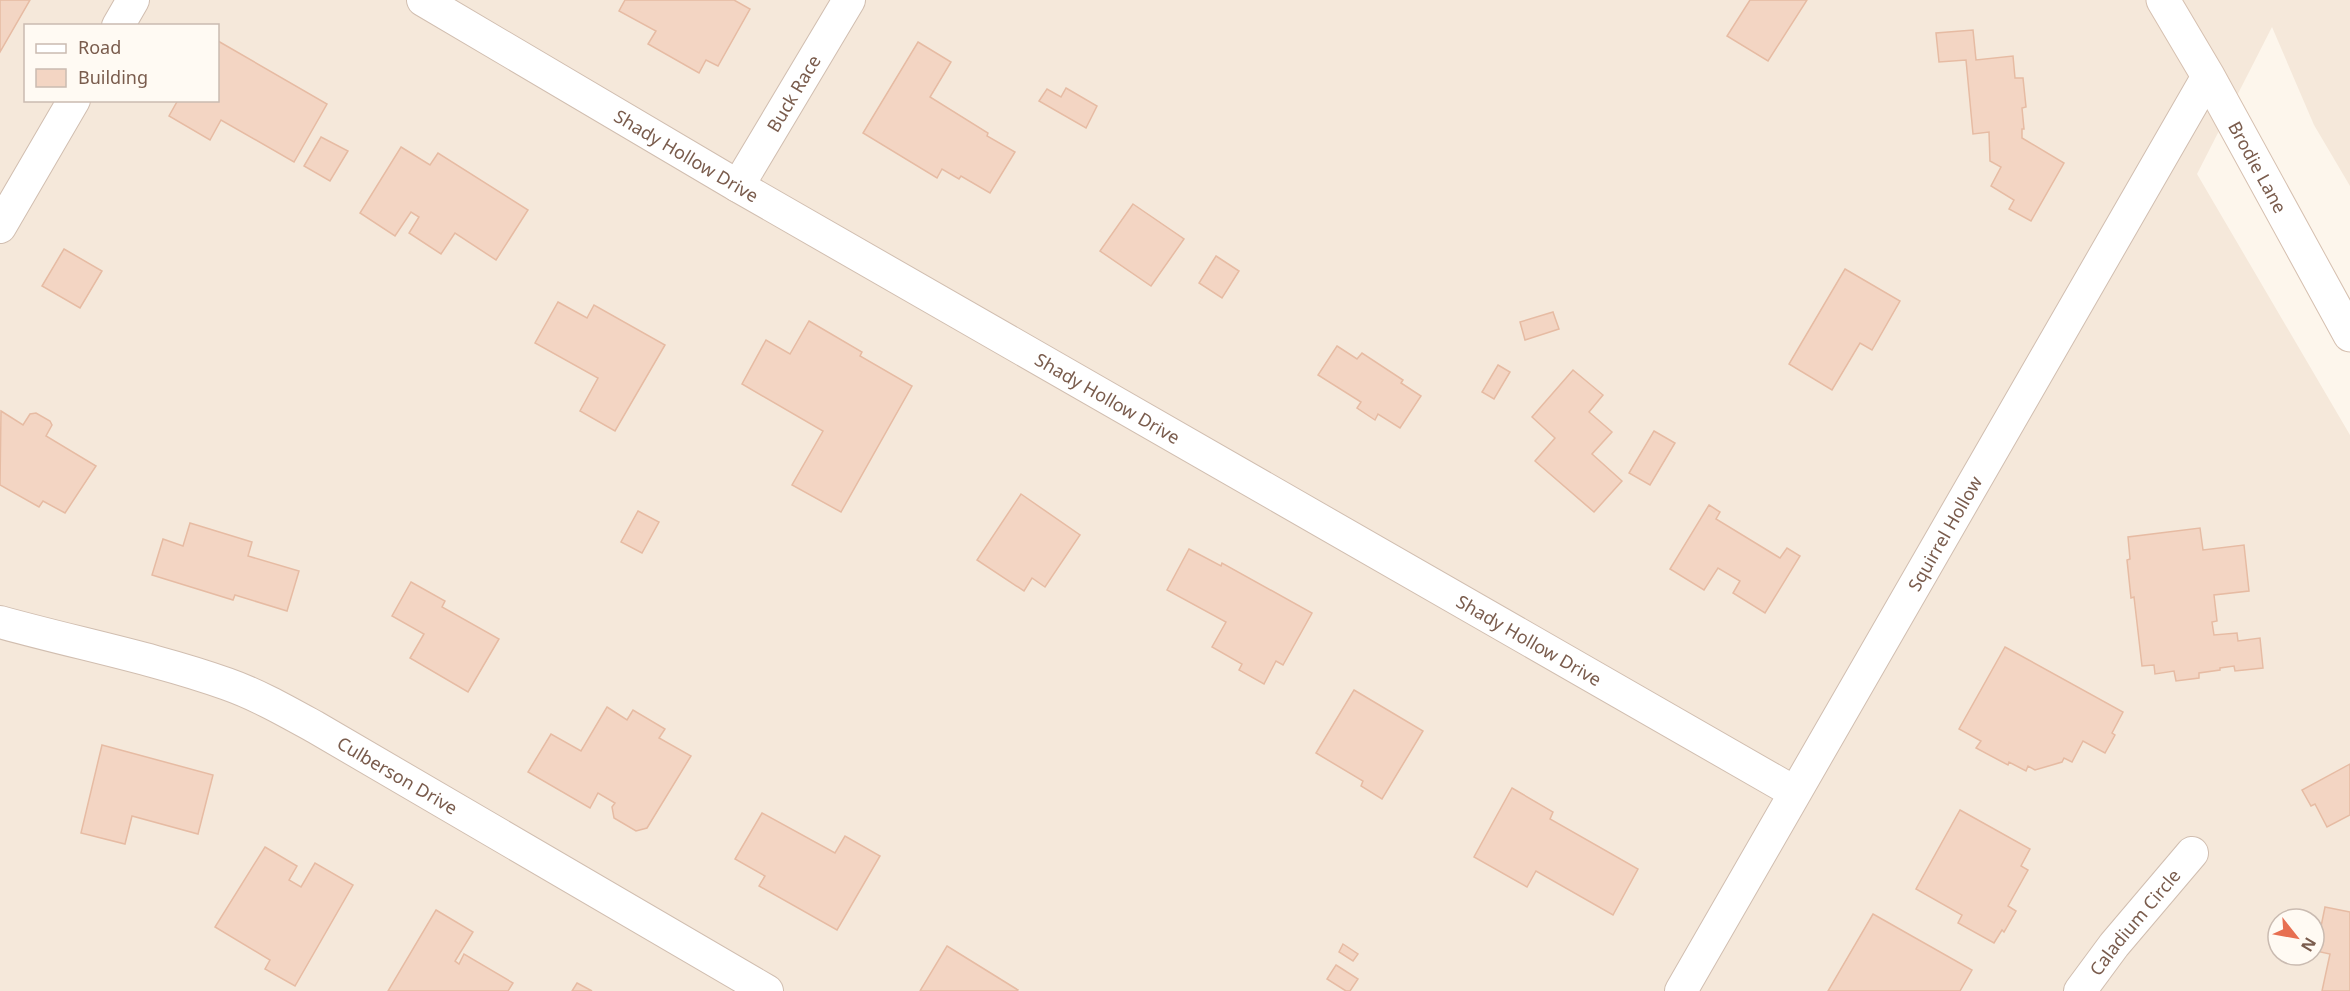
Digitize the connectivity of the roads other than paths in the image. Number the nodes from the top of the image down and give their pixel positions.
1 (133, 0) edge
2 (423, 0) edge
3 (849, 0) edge
4 (2163, 0) edge
5 (119, 24) edge
6 (2208, 76) junction
7 (73, 102) edge
8 (738, 186) junction
9 (0, 227) edge
10 (2350, 334) edge
11 (0, 622) edge
12 (1794, 792) junction
13 (2192, 853) dead end
14 (767, 991) edge
15 (1681, 991) edge
16 (2080, 991) edge

1 - 5 street
2 - 8 street, Shady Hollow Drive
3 - 8 street, Buck Race
4 - 6 main road, Brodie Lane
6 - 10 main road, Brodie Lane
6 - 12 street, Squirrel Hollow
7 - 9 street
8 - 12 street, Shady Hollow Drive
11 - 14 street, Culberson Drive
12 - 15 street, Squirrel Hollow
13 - 16 street, Caladium Circle

